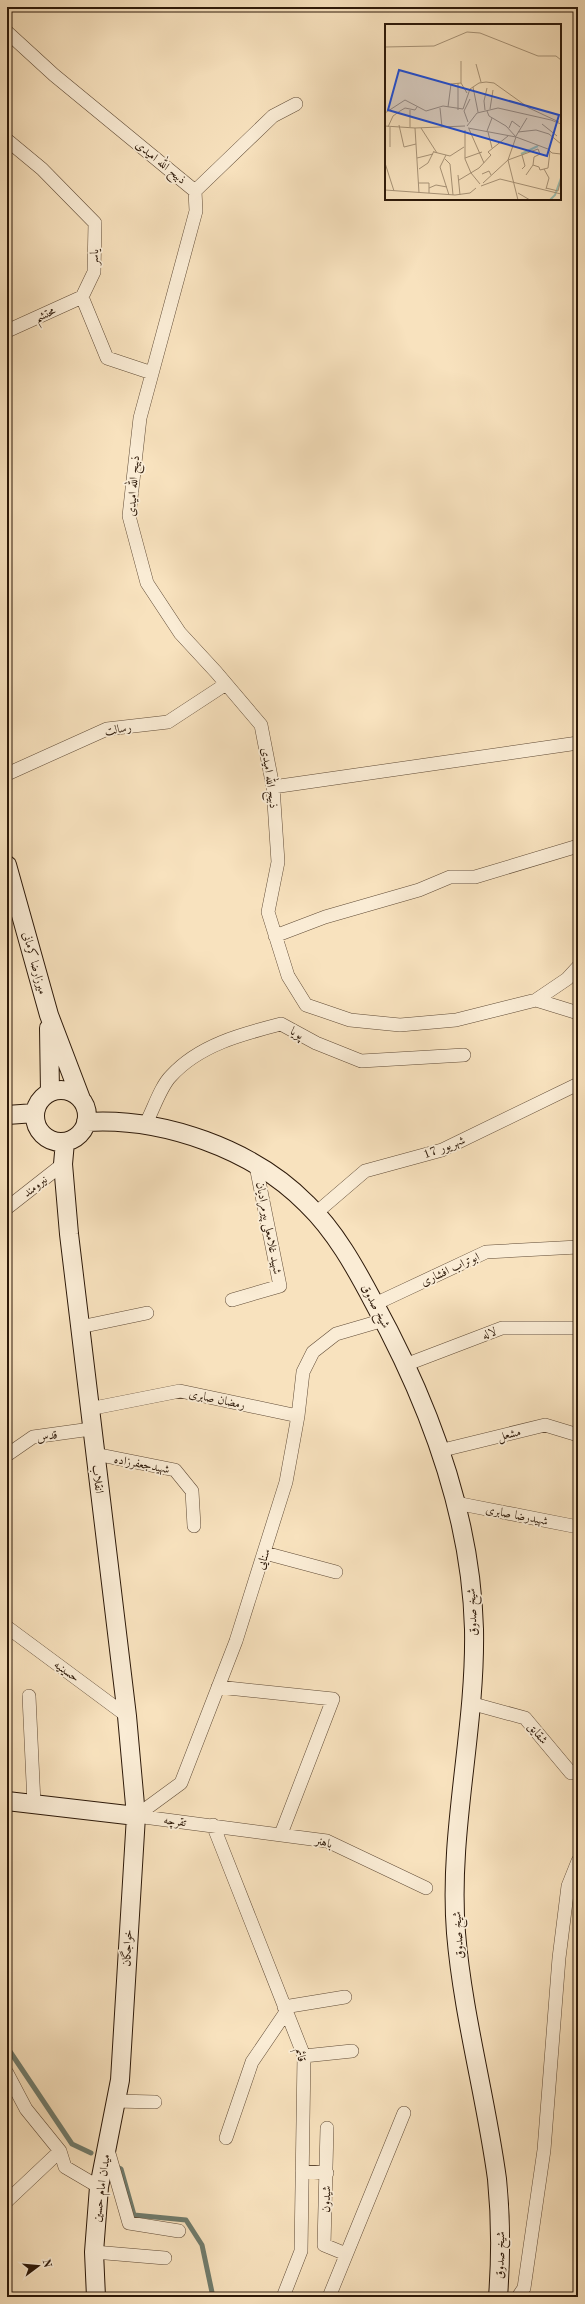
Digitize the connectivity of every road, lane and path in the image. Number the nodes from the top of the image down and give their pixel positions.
1 (7, 32) edge
2 (296, 104) dead end
3 (7, 140) edge
4 (195, 191) junction
5 (82, 297) junction
6 (7, 330) edge
7 (152, 373) junction
8 (226, 684) junction
9 (578, 743) edge
10 (7, 774) edge
11 (273, 787) junction
12 (578, 846) edge
13 (7, 865) edge
14 (275, 936) junction
15 (578, 967) edge
16 (536, 1000) junction
17 (578, 1013) edge
18 (49, 1015) junction
19 (464, 1055) dead end
20 (578, 1084) edge
21 (50, 1092) junction
22 (81, 1099) junction
23 (35, 1113) junction
24 (7, 1115) edge
25 (86, 1122) junction
26 (145, 1125) junction
27 (65, 1142) junction
28 (63, 1164) junction
29 (256, 1166) junction
30 (7, 1208) edge
31 (316, 1213) junction
32 (578, 1247) edge
33 (232, 1300) dead end
34 (375, 1304) junction
35 (146, 1313) dead end
36 (384, 1320) junction
37 (80, 1327) junction
38 (578, 1328) edge
39 (405, 1365) junction
40 (89, 1409) junction
41 (298, 1416) junction
42 (91, 1429) junction
43 (578, 1436) edge
44 (439, 1451) junction
45 (95, 1454) junction
46 (7, 1455) edge
47 (456, 1503) junction
48 (194, 1526) dead end
49 (578, 1527) edge
50 (265, 1553) junction
51 (336, 1572) dead end
52 (7, 1627) edge
53 (218, 1687) junction
54 (29, 1696) dead end
55 (470, 1704) junction
56 (127, 1716) junction
57 (572, 1773) dead end
58 (7, 1801) edge
59 (34, 1804) junction
60 (136, 1816) junction
61 (213, 1825) junction
62 (281, 1834) junction
63 (578, 1861) edge
64 (426, 1888) dead end
65 (345, 1997) dead end
66 (285, 2010) junction
67 (352, 2050) dead end
68 (304, 2056) junction
69 (7, 2073) edge
70 (120, 2080) joint
71 (116, 2101) junction
72 (155, 2102) dead end
73 (404, 2113) dead end
74 (327, 2128) dead end
75 (226, 2138) dead end
76 (107, 2147) junction
77 (60, 2151) junction
78 (302, 2171) junction
79 (326, 2173) junction
80 (99, 2187) junction
81 (7, 2200) edge
82 (179, 2231) dead end
83 (94, 2252) junction
84 (346, 2254) junction
85 (165, 2258) dead end
86 (96, 2297) edge
87 (282, 2297) edge
88 (329, 2297) edge
89 (498, 2297) edge
90 (518, 2297) edge

1 - 4 street, ذبیح الله امیدی
2 - 4 street
3 - 5 street, یاسر
4 - 7 street, ذبیح الله امیدی
5 - 6 street, محتشم
5 - 7 street
7 - 8 street, ذبیح الله امیدی
8 - 10 street, رسالت
8 - 11 street, ذبیح الله امیدی
9 - 11 street
11 - 14 street, ذبیح الله امیدی
12 - 14 street
13 - 18 main road, میرزارضا کرمانی
14 - 16 street, ذبیح الله امیدی
15 - 16 street
16 - 17 street
18 - 21 main road
18 - 22 main road
19 - 26 street, پویا
20 - 31 street, 17 شهریور
21 - 22 main road
21 - 23 main road
22 - 25 main road
23 - 24 main road
23 - 27 main road
25 - 26 main road, شیخ صدوق
25 - 27 main road
26 - 29 main road, شیخ صدوق
27 - 28 main road, انقلاب
28 - 30 street, نیرومند
28 - 37 main road, انقلاب
29 - 31 main road, شیخ صدوق
29 - 33 street, شهید غلامعلی پیرمرادیان
31 - 34 main road, شیخ صدوق
32 - 34 street, ابوتراب افشاری
34 - 36 main road, شیخ صدوق
35 - 37 street
36 - 39 main road, شیخ صدوق
36 - 41 street, سنایی
37 - 40 main road, انقلاب
38 - 39 street, لاله
39 - 44 main road, شیخ صدوق
40 - 41 street, رمضان صابری
40 - 42 main road, انقلاب
41 - 50 street, سنایی
42 - 45 main road, انقلاب
42 - 46 street, قدس
43 - 44 street, مشعل
44 - 47 main road, شیخ صدوق
45 - 48 street, شهیدجعفرزاده
45 - 56 main road, انقلاب
47 - 49 street, شهیدرضا صابری
47 - 55 main road, شیخ صدوق
50 - 51 street
50 - 53 street, سنایی
52 - 56 street, حسینیه
53 - 60 street, سنایی
53 - 62 street
54 - 59 street
55 - 57 street, شقایق
55 - 89 main road, شیخ صدوق
56 - 60 main road, انقلاب
58 - 59 main road
59 - 60 main road
60 - 61 street, تقرچه
60 - 70 main road, خواجگان
61 - 62 street, باهنر
61 - 66 street, قائم
62 - 64 street, باهنر
63 - 90 street
65 - 66 street
66 - 68 street, قائم
66 - 75 street
67 - 68 street
68 - 78 street, قائم
69 - 77 street
70 - 71 main road, میدان امام حسین
71 - 72 street
71 - 76 main road, میدان امام حسین
73 - 84 street
74 - 79 street, شیدون
76 - 80 main road, میدان امام حسین
76 - 82 street
77 - 80 street
77 - 81 street
78 - 79 street
78 - 87 street, قائم
79 - 84 street, شیدون
80 - 83 main road, میدان امام حسین
83 - 85 street
83 - 86 main road, میدان امام حسین
84 - 88 street

